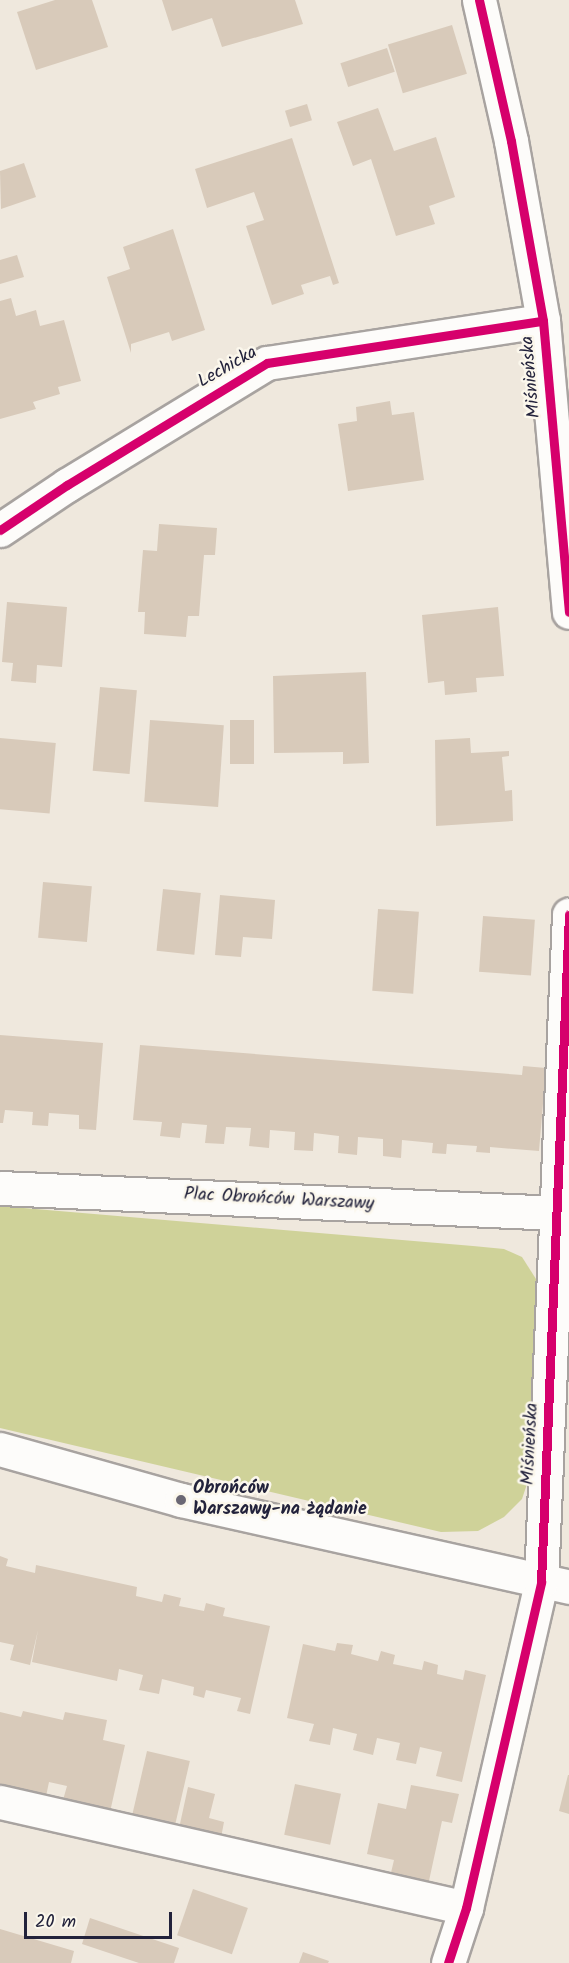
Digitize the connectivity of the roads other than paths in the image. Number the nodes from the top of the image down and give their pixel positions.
1 (479, 0) edge
2 (543, 321) junction
3 (0, 530) edge
4 (569, 612) edge
5 (569, 915) edge
6 (0, 1188) edge
7 (558, 1213) junction
8 (0, 1449) edge
9 (555, 1585) edge
10 (0, 1802) edge
11 (466, 1908) junction
12 (448, 1963) edge

1 - 2 street, Miśnieńska
2 - 3 street, Lechicka
2 - 4 street, Miśnieńska
5 - 7 street, Miśnieńska
6 - 7 street, Plac Obrońców Warszawy
7 - 9 street, Miśnieńska
8 - 9 street
9 - 11 street, Miśnieńska
10 - 11 street
11 - 12 street, Miśnieńska

